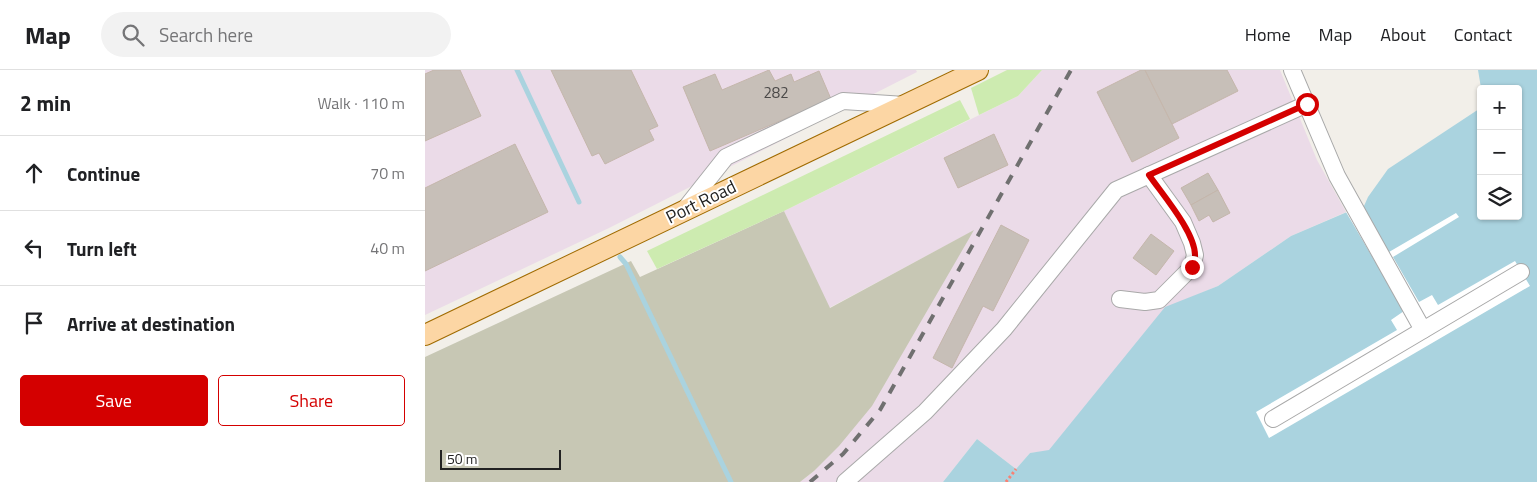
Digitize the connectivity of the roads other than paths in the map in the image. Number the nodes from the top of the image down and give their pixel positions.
1 (977, 70) edge
2 (1292, 70) edge
3 (905, 104) junction
4 (1307, 104) junction
5 (1149, 175) junction
6 (684, 210) junction
7 (1521, 272) dead end
8 (1120, 299) dead end
9 (1423, 330) junction
10 (425, 334) edge
11 (1273, 419) dead end
12 (845, 482) edge

1 - 3 main road, Port Road
2 - 4 lane
3 - 6 main road, Port Road
3 - 6 lane
4 - 5 lane
4 - 9 lane
5 - 8 lane
5 - 12 lane
6 - 10 main road, Port Road
7 - 9 lane
9 - 11 lane

